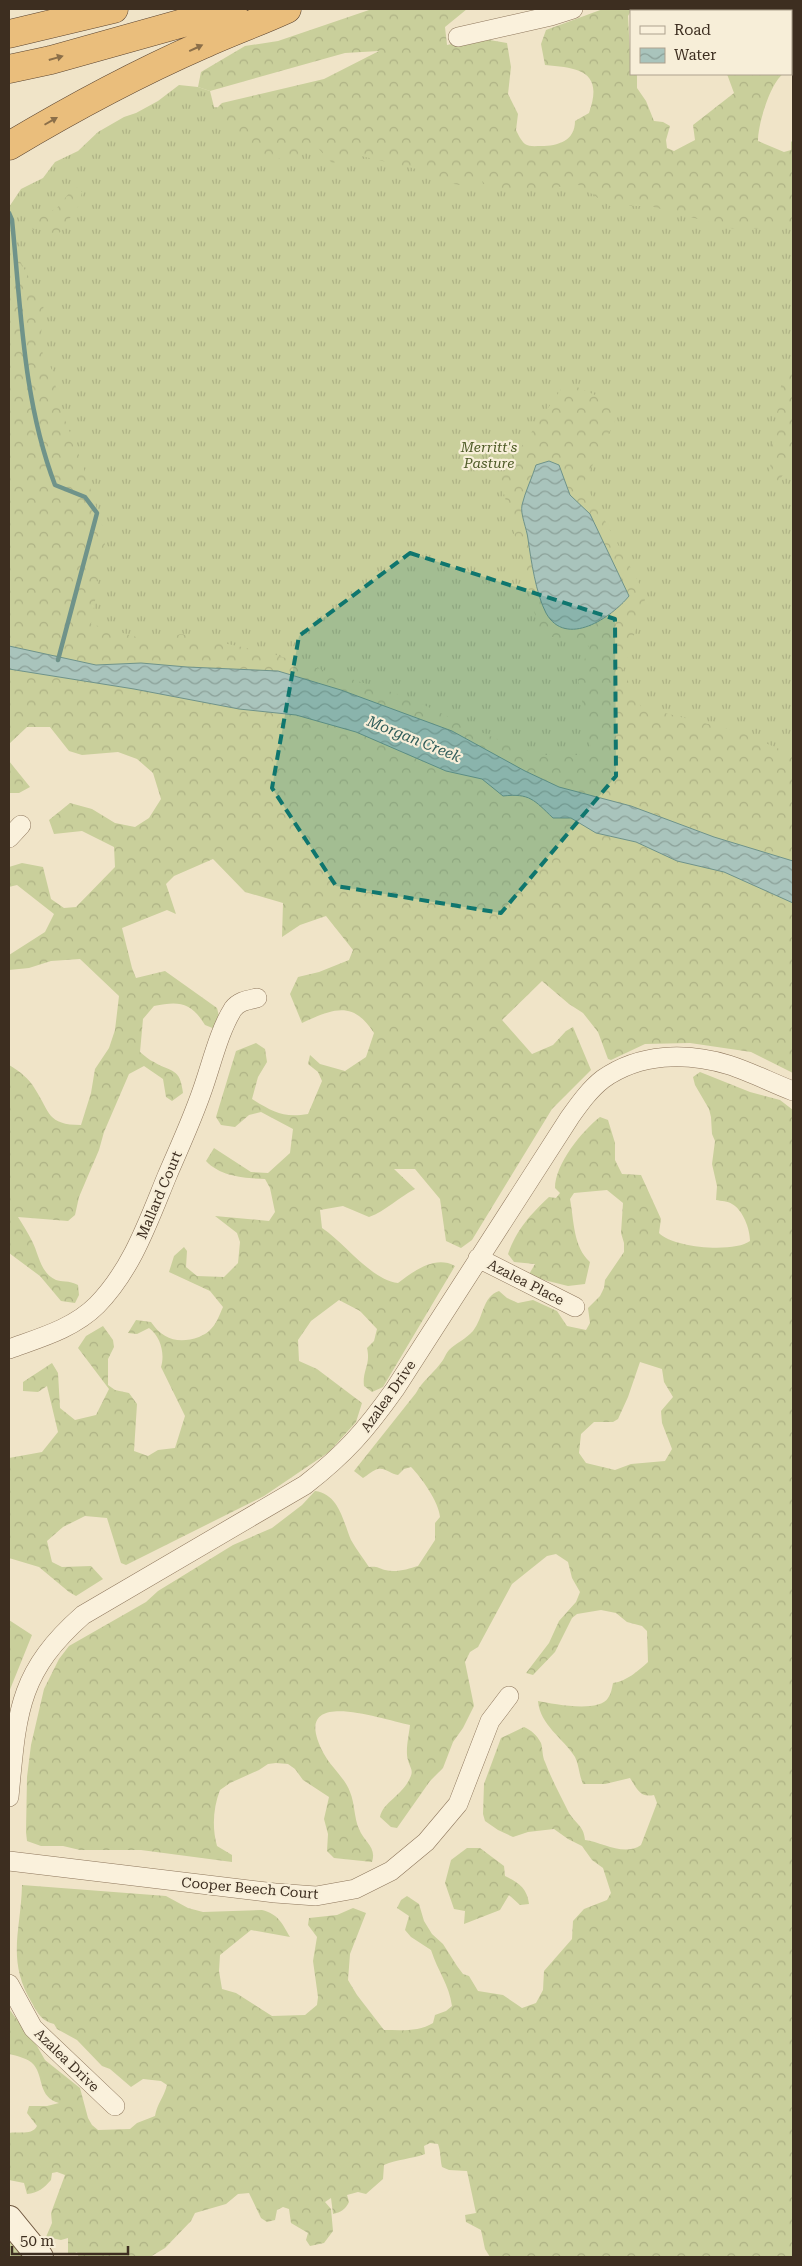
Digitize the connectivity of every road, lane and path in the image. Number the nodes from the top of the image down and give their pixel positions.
1 (114, 9) edge
2 (232, 9) edge
3 (287, 9) edge
4 (573, 9) edge
5 (9, 34) edge
6 (458, 37) dead end
7 (9, 69) edge
8 (9, 146) edge
9 (256, 998) dead end
10 (793, 1091) edge
11 (478, 1258) junction
12 (575, 1307) dead end
13 (9, 1349) edge
14 (509, 1696) dead end
15 (9, 1797) edge
16 (9, 1861) edge
17 (9, 1984) edge
18 (116, 2106) dead end
19 (9, 2219) edge
20 (40, 2257) edge

1 - 5 highway
7 -> 2 highway
8 -> 3 highway
4 - 6 street
9 - 13 street, Mallard Court
10 - 11 street, Azalea Drive
11 - 12 street, Azalea Place
11 - 15 street, Azalea Drive
14 - 16 street, Cooper Beech Court
17 - 18 street, Azalea Drive
19 - 20 main road

